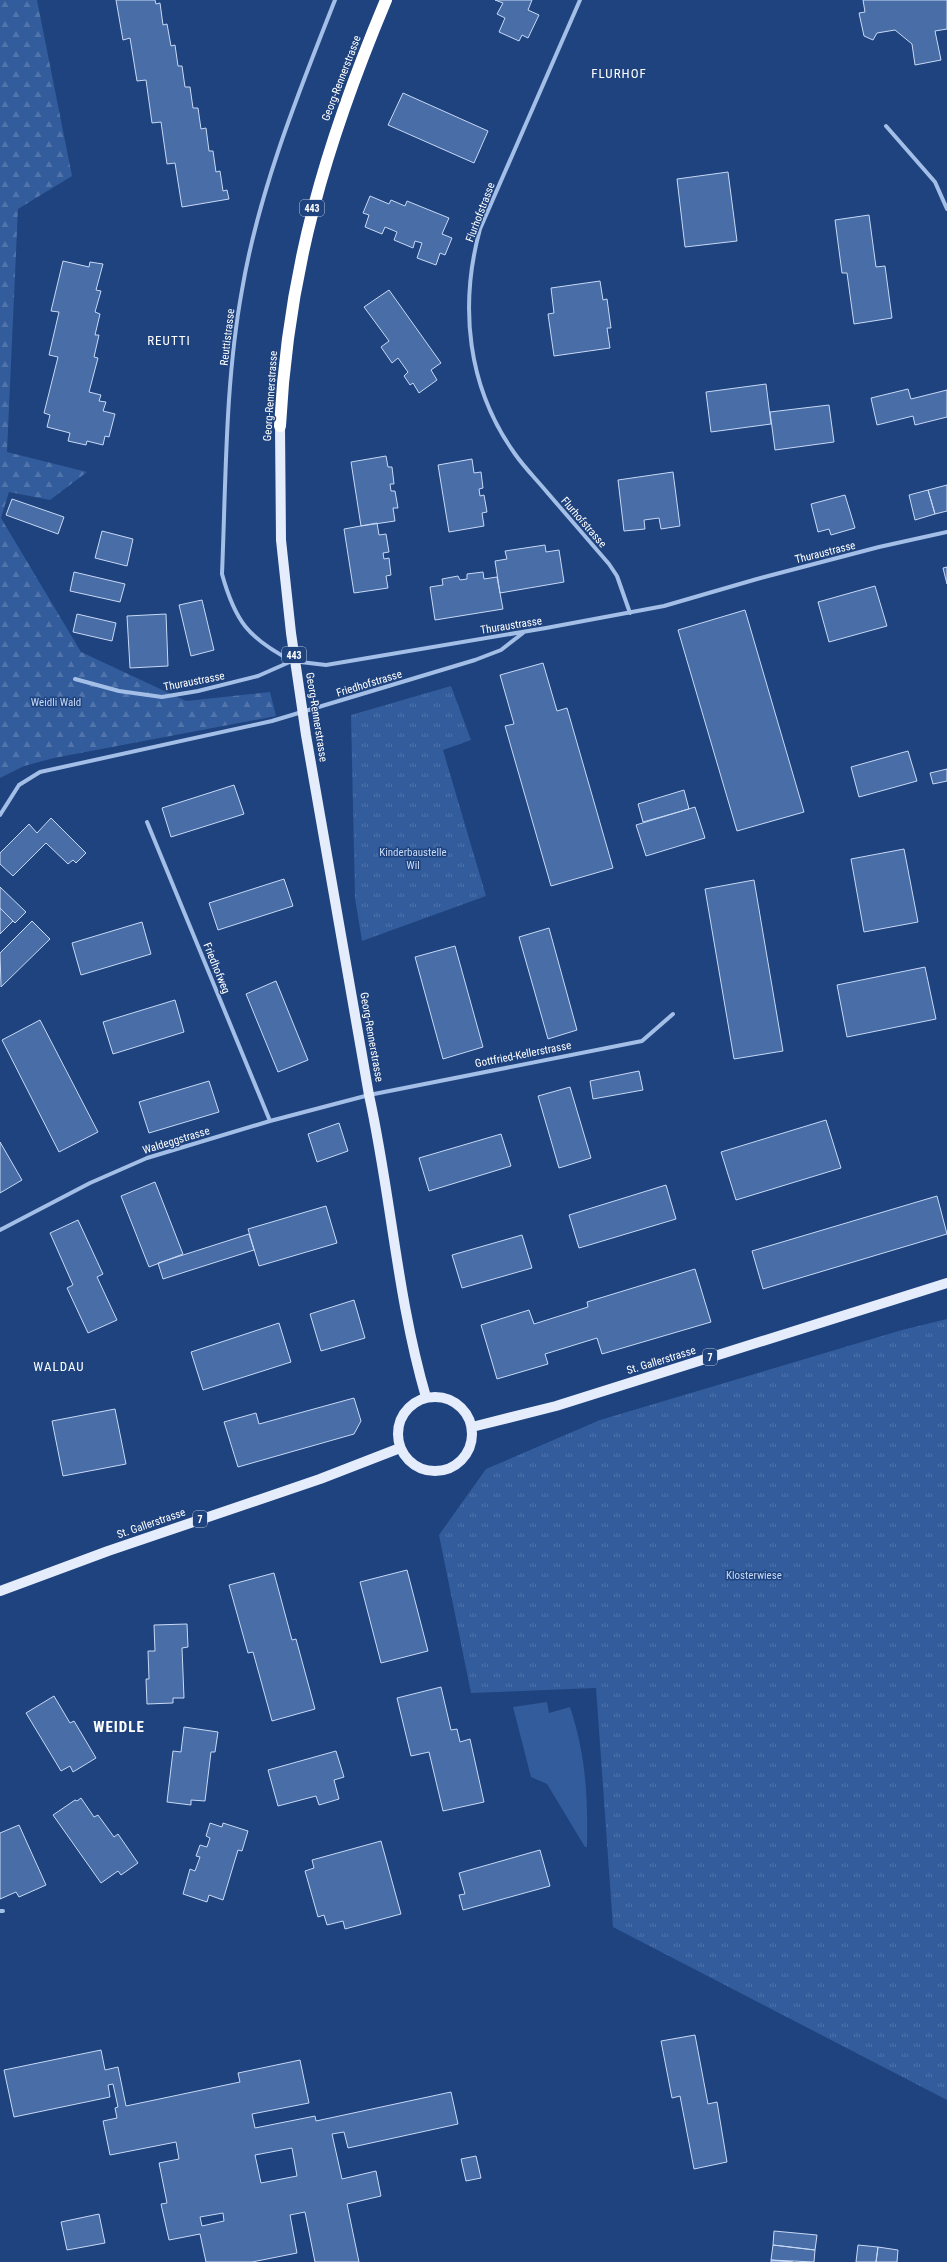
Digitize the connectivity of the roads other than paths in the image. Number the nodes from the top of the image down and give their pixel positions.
1 (335, 0) edge
2 (386, 0) edge
3 (580, 0) edge
4 (886, 126) dead end
5 (947, 209) edge
6 (280, 426) joint
7 (947, 532) edge
8 (630, 613) junction
9 (524, 632) junction
10 (292, 661) junction
11 (75, 678) dead end
12 (0, 815) edge
13 (147, 822) dead end
14 (673, 1014) dead end
15 (368, 1095) junction
16 (270, 1121) junction
17 (0, 1230) edge
18 (947, 1283) edge
19 (426, 1397) junction
20 (472, 1427) junction
21 (400, 1448) junction
22 (0, 1591) edge

1 - 10 street, Reuttistrasse
2 - 6 highway, Georg-Rennerstrasse / 443
3 - 8 street, Flurhofstrasse
4 - 5 street
6 - 15 main road, Georg-Rennerstrasse / 443
7 - 8 street, Thuraustrasse
8 - 9 street, Thuraustrasse
9 - 10 street, Thuraustrasse
9 - 12 street, Friedhofstrasse
10 - 11 street, Thuraustrasse
13 - 16 street, Friedhofweg
14 - 15 street, Gottfried-Kellerstrasse
15 - 16 street, Waldeggstrasse
15 - 19 main road, Georg-Rennerstrasse
16 - 17 street, Waldeggstrasse
18 - 20 main road, St. Gallerstrasse / 7
19 - 20 main road
19 - 21 main road
20 - 21 main road
21 - 22 main road, St. Gallerstrasse / 7

